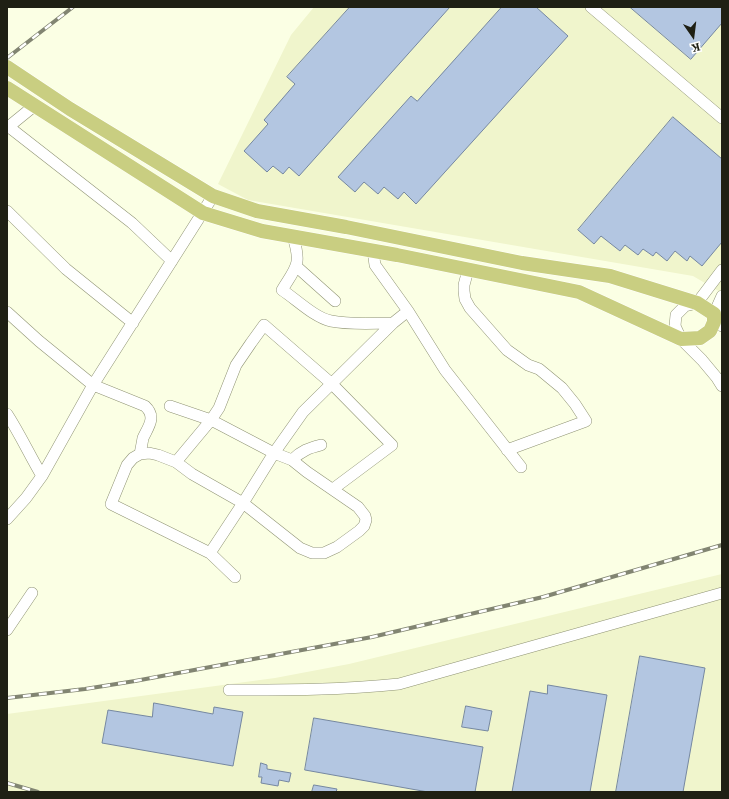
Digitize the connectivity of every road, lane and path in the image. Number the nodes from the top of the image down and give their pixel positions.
1 (591, 7) edge
2 (7, 67) edge
3 (7, 88) edge
4 (34, 106) junction
5 (722, 118) edge
6 (8, 128) edge
7 (213, 196) junction
8 (7, 210) edge
9 (203, 213) junction
10 (293, 237) junction
11 (373, 251) junction
12 (172, 261) junction
13 (297, 267) junction
14 (468, 270) junction
15 (722, 270) edge
16 (722, 296) edge
17 (336, 301) dead end
18 (697, 303) junction
19 (408, 310) junction
20 (7, 312) edge
21 (714, 314) junction
22 (133, 323) junction
23 (393, 323) junction
24 (722, 326) edge
25 (681, 339) junction
26 (332, 384) junction
27 (93, 385) junction
28 (722, 386) edge
29 (170, 406) dead end
30 (7, 414) edge
31 (211, 420) junction
32 (321, 445) dead end
33 (507, 450) junction
34 (274, 453) junction
35 (140, 454) junction
36 (292, 460) junction
37 (176, 462) junction
38 (521, 467) dead end
39 (42, 476) junction
40 (333, 489) junction
41 (243, 503) junction
42 (7, 519) edge
43 (210, 553) junction
44 (235, 577) dead end
45 (32, 593) dead end
46 (722, 593) edge
47 (7, 630) edge
48 (229, 690) dead end

1 - 5 street
2 - 7 main road
3 - 4 main road
4 - 6 street
4 - 9 main road
6 - 12 street
7 - 9 street
7 - 18 main road
8 - 22 street
9 - 10 main road
9 - 12 street
10 - 11 main road
10 - 13 street
11 - 14 main road
11 - 19 street
12 - 22 street
13 - 17 street
13 - 23 street
14 - 25 main road
14 - 33 street
15 - 18 street
16 - 21 street
18 - 21 main road
18 - 25 street
19 - 23 street
19 - 33 street
20 - 27 street
21 - 24 street
21 - 25 main road
22 - 27 street
23 - 26 street
25 - 28 street
26 - 31 street
26 - 34 street
26 - 40 street
27 - 35 street
27 - 39 street
29 - 31 street
30 - 39 street
31 - 34 street
31 - 37 street
32 - 36 street
33 - 38 street
34 - 36 street
34 - 41 street
35 - 37 street
35 - 43 street
36 - 40 street
37 - 41 street
39 - 42 street
40 - 41 street
41 - 43 street
43 - 44 street
45 - 47 street
46 - 48 street

